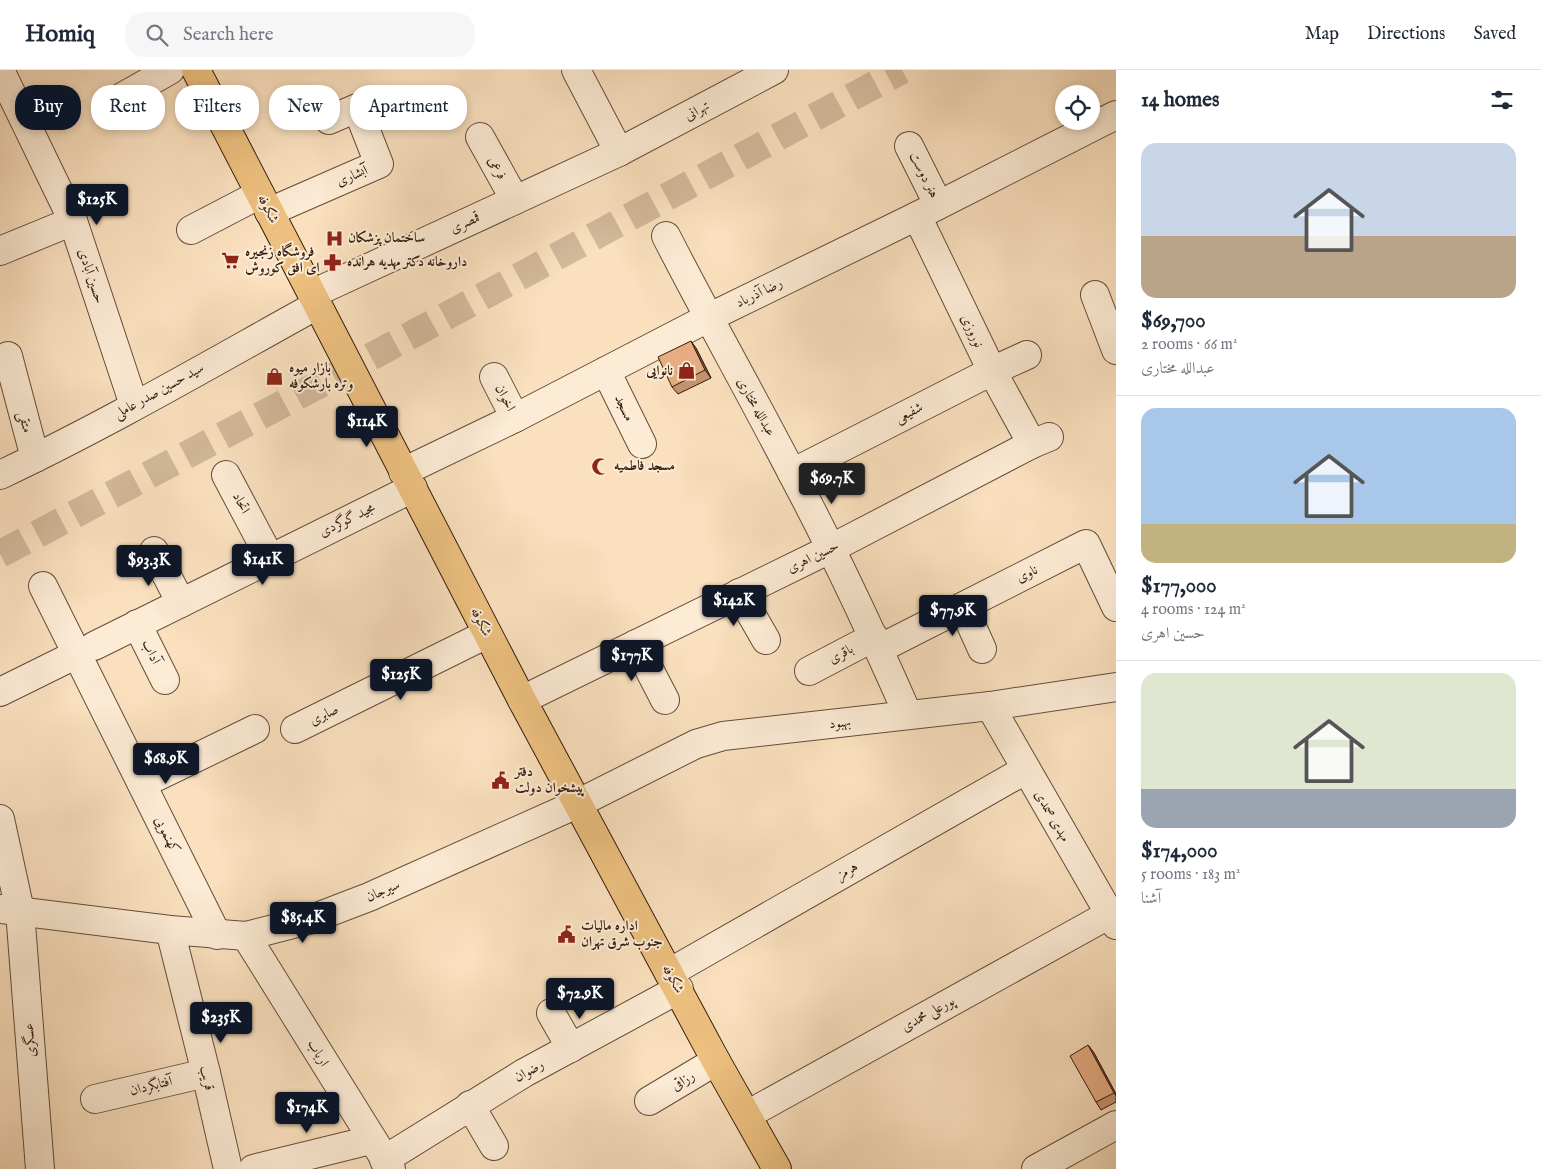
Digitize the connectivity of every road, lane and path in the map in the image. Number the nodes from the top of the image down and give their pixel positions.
1 (0, 70) edge
2 (170, 70) edge
3 (576, 70) edge
4 (774, 70) edge
5 (202, 72) edge
6 (143, 85) edge
7 (340, 115) edge
8 (1116, 115) edge
9 (480, 137) dead end
10 (909, 146) dead end
11 (619, 152) junction
12 (515, 200) junction
13 (265, 203) junction
14 (928, 210) junction
15 (73, 221) junction
16 (191, 230) dead end
17 (666, 236) dead end
18 (0, 251) edge
19 (1095, 295) dead end
20 (314, 300) junction
21 (708, 318) junction
22 (1116, 350) edge
23 (1027, 355) dead end
24 (8, 356) dead end
25 (606, 371) junction
26 (992, 371) junction
27 (494, 378) dead end
28 (134, 405) junction
29 (515, 418) junction
30 (1041, 441) joint
31 (642, 444) dead end
32 (35, 458) junction
33 (792, 473) junction
34 (0, 475) edge
35 (226, 475) dead end
36 (408, 480) junction
37 (830, 549) junction
38 (154, 551) dead end
39 (270, 558) junction
40 (43, 586) dead end
41 (739, 593) junction
42 (181, 602) junction
43 (963, 607) junction
44 (1116, 607) edge
45 (137, 624) junction
46 (487, 634) junction
47 (766, 640) dead end
48 (876, 643) junction
49 (636, 644) junction
50 (982, 649) dead end
51 (85, 650) junction
52 (810, 671) dead end
53 (165, 680) dead end
54 (1116, 687) edge
55 (0, 692) edge
56 (522, 700) junction
57 (665, 700) dead end
58 (990, 706) junction
59 (908, 715) junction
60 (255, 729) dead end
61 (295, 729) dead end
62 (1025, 770) junction
63 (142, 784) junction
64 (577, 804) junction
65 (0, 819) edge
66 (10, 910) edge
67 (1113, 919) edge
68 (170, 930) junction
69 (217, 935) junction
70 (246, 936) junction
71 (674, 981) junction
72 (551, 1013) dead end
73 (570, 1048) junction
74 (716, 1061) junction
75 (206, 1072) junction
76 (95, 1099) dead end
77 (649, 1101) dead end
78 (470, 1105) junction
79 (747, 1115) junction
80 (1116, 1125) edge
81 (494, 1146) dead end
82 (382, 1156) edge
83 (40, 1169) edge
84 (228, 1169) edge
85 (253, 1169) edge
86 (777, 1169) edge
87 (1036, 1169) edge

1 - 15 street, حسین آبادی
2 - 6 street
3 - 11 street
4 - 11 street, تهرانی
5 - 13 main road, شکوفه
7 - 13 street, آبشاری
8 - 14 street, رضا آذرباد
9 - 12 street, فرعی
10 - 14 street, هنر دوست
11 - 12 street, قمصری
12 - 20 street, قمصری
13 - 16 street
13 - 20 main road, شکوفه
14 - 21 street, رضا آذرباد
14 - 26 street, نوروزی
15 - 18 street
15 - 28 street, حسین آبادی
17 - 21 street, عبدالله مختاری
19 - 22 street
20 - 28 street, سید حسین صدر عاملی
20 - 36 main road, شکوفه
21 - 25 street, رضا آذرباد
21 - 33 street, عبدالله مختاری
23 - 26 street, شفیعی
24 - 32 street, متقی
25 - 29 street, رضا آذرباد
25 - 31 street, مسجد
26 - 30 street, نوروزی
26 - 33 street, شفیعی
27 - 29 street, اخوان
28 - 32 street, سید حسین صدر عاملی
29 - 36 street, رضا آذرباد
30 - 37 street, حسین اهری
32 - 34 street, سید حسین صدر عاملی
33 - 37 street, عبدالله مختاری
35 - 39 street, اتحاد
36 - 39 street, مجید گوگردی
36 - 46 main road, شکوفه
37 - 41 street, حسین اهری
37 - 48 street, عبدالله مختاری
38 - 42 street
39 - 42 street, مجید گوگردی
40 - 51 street, کهنمویی
41 - 47 street
41 - 49 street, حسین اهری
42 - 45 street, مجید گوگردی
43 - 44 street, ناوی
43 - 48 street, ناوی
43 - 50 street
45 - 51 street, مجید گوگردی
45 - 53 street, آداب
46 - 56 main road, شکوفه
46 - 61 street, صابری
48 - 52 street, باقری
48 - 59 street, عبدالله مختاری
49 - 56 street, حسین اهری
49 - 57 street
51 - 55 street, مجید گوگردی
51 - 63 street, کهنمویی
54 - 58 street, بهبود
56 - 64 main road, شکوفه
58 - 59 street, بهبود
58 - 62 street, مهدی صمدی
59 - 64 street, بهبود
60 - 63 street
62 - 67 street, مهدی صمدی
62 - 71 street, هرمز
63 - 69 street, کهنمویی
64 - 70 street, سیرجان
64 - 71 main road, شکوفه
65 - 66 street, عسگری
66 - 68 street, سیرجان
66 - 83 street, عسگری
67 - 79 street, پورعلی محمدی
68 - 69 street, سیرجان
68 - 75 street, قریب
69 - 70 street, سیرجان
70 - 82 street, ارباب
71 - 73 street, رضوان
71 - 74 main road, شکوفه
72 - 73 street
73 - 78 street, رضوان
74 - 77 street, رزاقی
74 - 79 main road, شکوفه
75 - 76 street, آفتابگردان
75 - 84 street, قریب
78 - 81 street
78 - 82 street, رضوان
79 - 86 main road, شکوفه
80 - 87 street
82 - 85 street, رضوان

